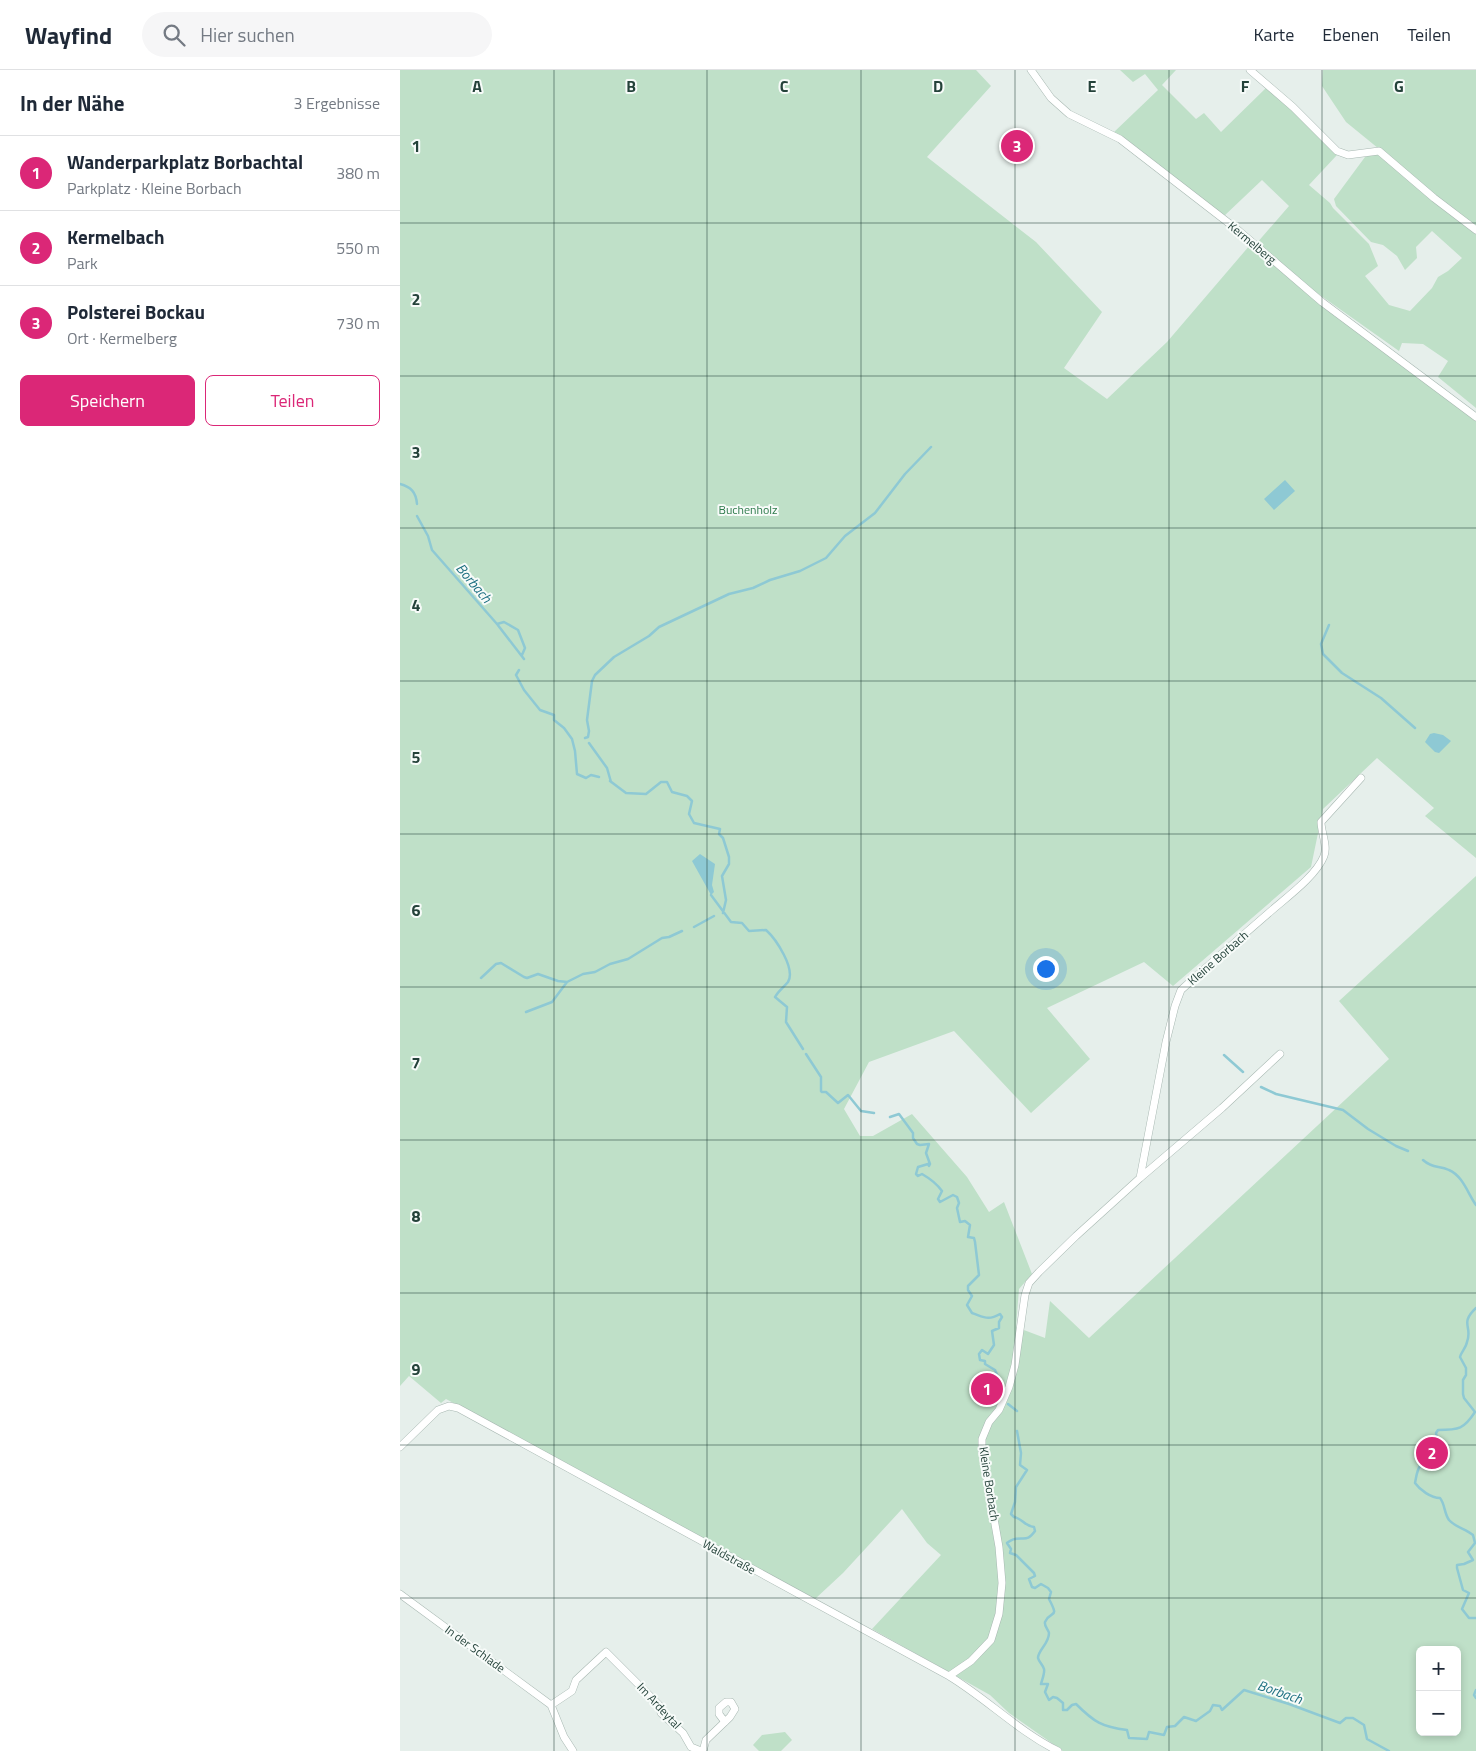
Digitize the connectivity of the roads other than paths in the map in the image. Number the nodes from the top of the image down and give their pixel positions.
1 (1031, 70) edge
2 (1250, 70) edge
3 (1476, 230) edge
4 (1476, 417) edge
5 (1361, 778) dead end
6 (1280, 1054) dead end
7 (1140, 1178) junction
8 (400, 1447) edge
9 (400, 1594) edge
10 (949, 1676) junction
11 (550, 1705) junction
12 (725, 1722) dead end
13 (573, 1751) edge
14 (702, 1751) edge
15 (1058, 1751) edge

1 - 4 street, Kermelberg
2 - 3 street
5 - 7 street, Kleine Borbach
6 - 7 street, Kleine Borbach
7 - 10 street, Kleine Borbach
8 - 10 street, Waldstraße
9 - 11 street, In der Schlade
10 - 15 street, Waldstraße
11 - 13 street
11 - 14 street, Im Ardeytal
12 - 14 street, Im Ardeytal

